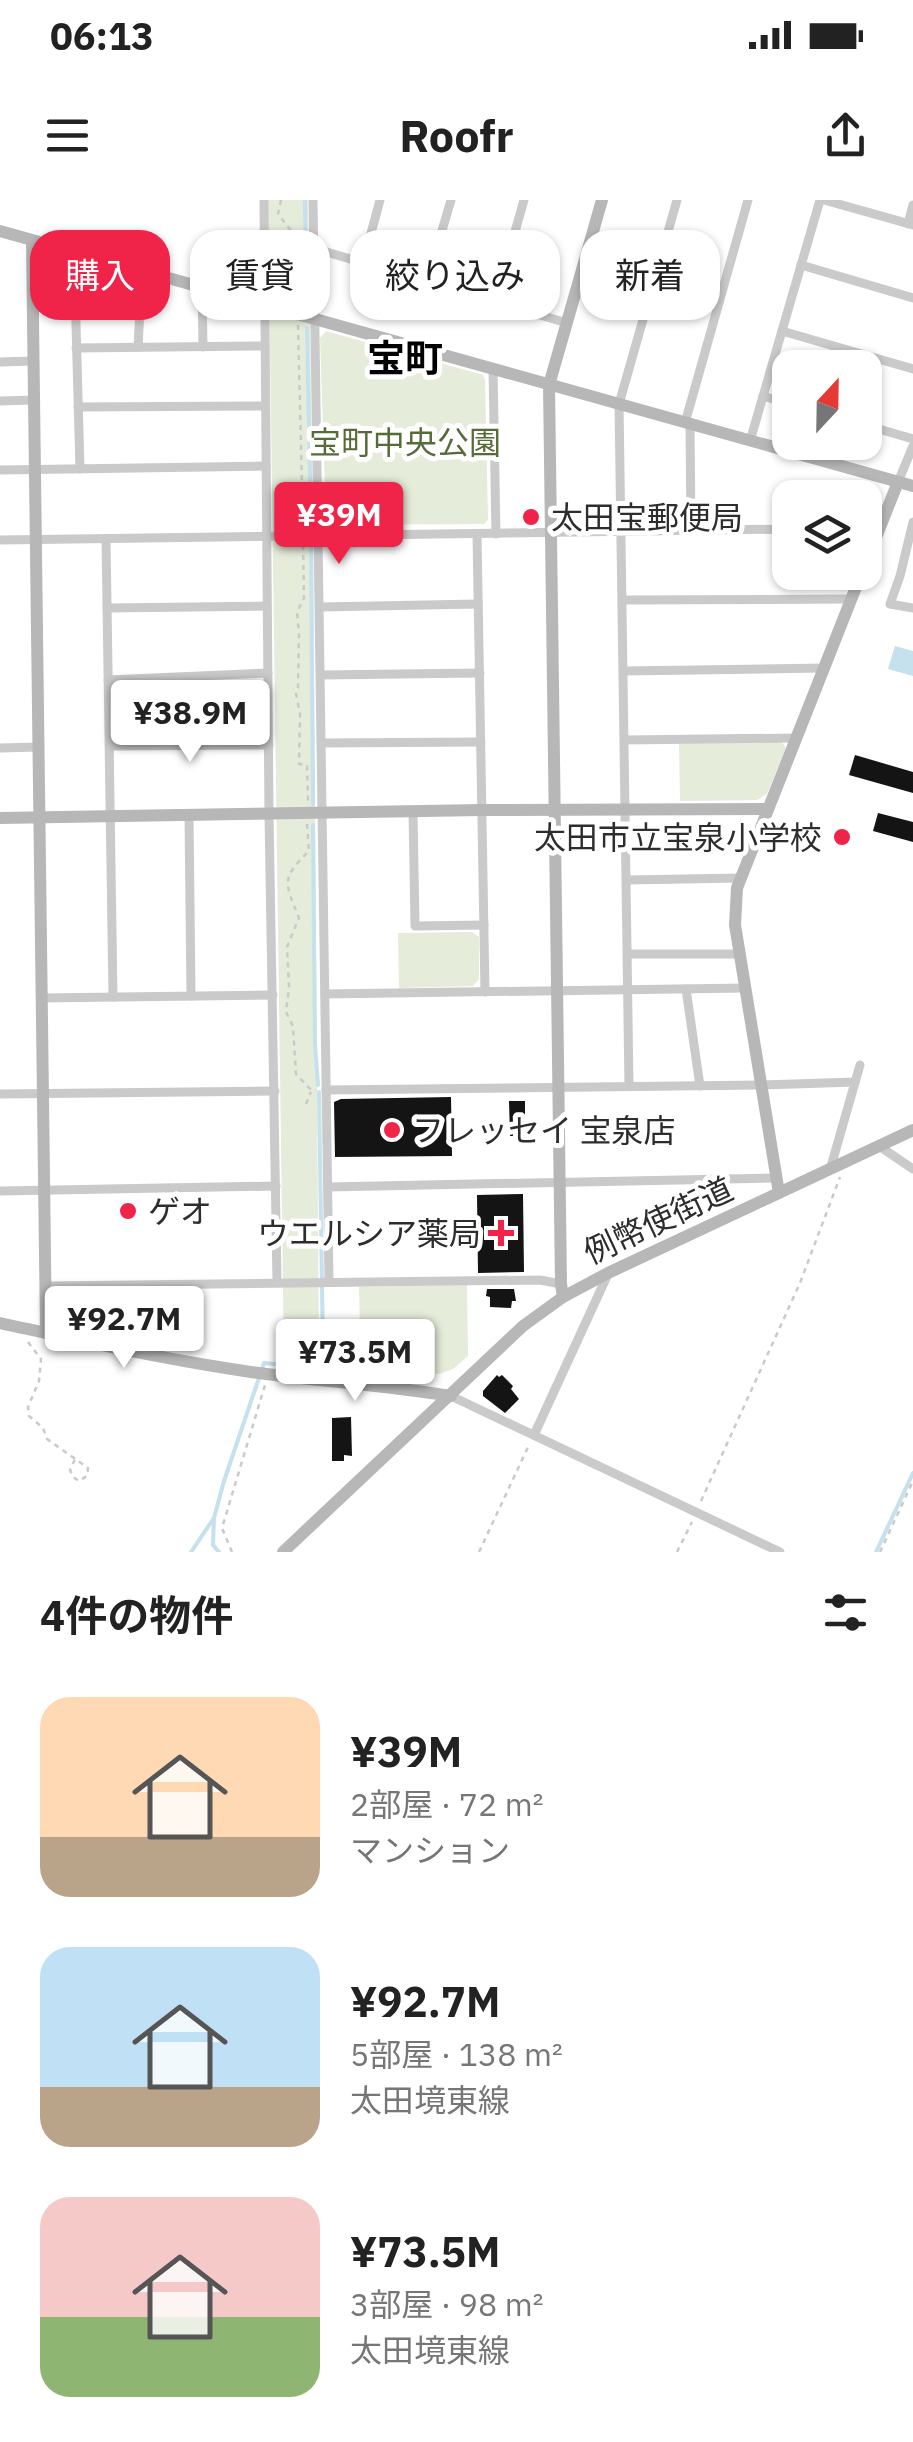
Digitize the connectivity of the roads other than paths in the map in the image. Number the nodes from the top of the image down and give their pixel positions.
1 (264, 200) edge
2 (313, 200) edge
3 (380, 200) edge
4 (451, 200) edge
5 (524, 200) edge
6 (601, 200) edge
7 (676, 200) edge
8 (748, 200) edge
9 (822, 200) edge
10 (913, 206) edge
11 (910, 224) edge
12 (265, 230) edge
13 (314, 230) edge
14 (372, 230) edge
15 (442, 230) edge
16 (515, 230) edge
17 (0, 231) edge
18 (30, 240) edge
19 (801, 265) junction
20 (913, 298) edge
21 (33, 320) edge
22 (75, 320) edge
23 (139, 320) edge
24 (203, 320) edge
25 (265, 320) edge
26 (314, 320) joint
27 (560, 320) edge
28 (567, 322) junction
29 (782, 331) junction
30 (264, 346) junction
31 (138, 347) junction
32 (203, 347) junction
33 (76, 348) junction
34 (0, 362) edge
35 (33, 362) junction
36 (492, 369) junction
37 (913, 369) edge
38 (549, 385) junction
39 (763, 396) junction
40 (772, 399) edge
41 (34, 400) junction
42 (0, 401) edge
43 (619, 404) junction
44 (265, 406) junction
45 (78, 407) junction
46 (688, 423) junction
47 (882, 432) edge
48 (750, 441) junction
49 (913, 442) edge
50 (266, 466) junction
51 (80, 469) junction
52 (0, 470) edge
53 (34, 470) junction
54 (898, 482) junction
55 (913, 486) edge
56 (913, 522) edge
57 (882, 523) edge
58 (772, 529) edge
59 (691, 530) junction
60 (622, 531) junction
61 (550, 532) junction
62 (476, 534) junction
63 (496, 534) junction
64 (266, 536) junction
65 (319, 536) junction
66 (106, 539) junction
67 (0, 540) edge
68 (36, 540) junction
69 (855, 590) edge
70 (852, 599) junction
71 (623, 600) junction
72 (478, 604) junction
73 (267, 606) junction
74 (320, 607) junction
75 (108, 608) junction
76 (913, 608) edge
77 (823, 668) junction
78 (624, 671) junction
79 (480, 672) junction
80 (268, 673) junction
81 (322, 675) junction
82 (108, 680) junction
83 (796, 738) junction
84 (625, 740) junction
85 (481, 742) junction
86 (322, 743) junction
87 (269, 745) junction
88 (110, 746) junction
89 (38, 747) junction
90 (0, 748) edge
91 (626, 809) junction
92 (767, 809) junction
93 (482, 810) junction
94 (555, 810) junction
95 (413, 812) junction
96 (323, 814) junction
97 (189, 815) junction
98 (269, 815) junction
99 (110, 817) junction
100 (0, 818) edge
101 (39, 818) junction
102 (741, 878) junction
103 (627, 880) junction
104 (484, 925) junction
105 (628, 954) junction
106 (740, 954) junction
107 (746, 988) junction
108 (686, 989) junction
109 (629, 990) junction
110 (557, 991) junction
111 (486, 992) junction
112 (325, 994) junction
113 (273, 995) junction
114 (191, 996) junction
115 (114, 997) junction
116 (41, 998) junction
117 (860, 1065) dead end
118 (855, 1082) junction
119 (629, 1086) junction
120 (700, 1086) junction
121 (761, 1086) junction
122 (558, 1088) junction
123 (326, 1090) junction
124 (275, 1091) junction
125 (0, 1094) edge
126 (42, 1094) junction
127 (913, 1130) edge
128 (879, 1146) junction
129 (913, 1169) edge
130 (830, 1170) junction
131 (776, 1178) junction
132 (560, 1184) junction
133 (276, 1186) junction
134 (328, 1187) junction
135 (44, 1190) junction
136 (0, 1191) edge
137 (779, 1194) junction
138 (608, 1273) junction
139 (277, 1282) junction
140 (329, 1282) junction
141 (45, 1286) junction
142 (562, 1290) junction
143 (7, 1325) edge
144 (46, 1334) junction
145 (450, 1396) junction
146 (534, 1436) junction
147 (283, 1552) edge
148 (780, 1552) edge

1 - 12 street
2 - 13 street
3 - 14 street
4 - 15 street
5 - 16 street
6 - 28 street
7 - 43 street
8 - 46 street
9 - 11 street
9 - 19 street
10 - 11 street
17 - 18 street
19 - 20 street
19 - 29 street
21 - 35 street
22 - 33 street
23 - 31 street
24 - 32 street
25 - 30 street
26 - 36 street
26 - 65 street
27 - 28 street
28 - 38 street
29 - 37 street
29 - 39 street
30 - 32 street
30 - 44 street
31 - 32 street
31 - 33 street
33 - 45 street
34 - 35 street
35 - 41 street
36 - 38 street
36 - 63 street
38 - 43 street
38 - 61 street
39 - 40 street
39 - 48 street
41 - 42 street
41 - 53 street
43 - 46 street
43 - 60 street
44 - 45 street
44 - 50 street
45 - 51 street
46 - 48 street
46 - 59 street
47 - 49 street
48 - 54 street
49 - 54 street
50 - 51 street
50 - 64 street
51 - 53 street
52 - 53 street
53 - 68 street
54 - 55 street
54 - 57 street
56 - 76 street
58 - 59 street
59 - 60 street
60 - 61 street
60 - 71 street
61 - 63 street
61 - 94 street
62 - 63 street
62 - 65 street
62 - 72 street
64 - 65 street
64 - 66 street
64 - 73 street
65 - 74 street
66 - 68 street
66 - 75 street
67 - 68 street
68 - 89 street
69 - 70 street
70 - 71 street
70 - 77 street
71 - 78 street
72 - 74 street
72 - 79 street
73 - 75 street
73 - 80 street
74 - 81 street
75 - 82 street
77 - 78 street
77 - 83 street
78 - 84 street
79 - 81 street
79 - 85 street
80 - 82 street
80 - 87 street
81 - 86 street
82 - 88 street
83 - 84 street
83 - 92 street
84 - 91 street
85 - 86 street
85 - 93 street
86 - 96 street
87 - 88 street
87 - 98 street
88 - 99 street
89 - 90 street
89 - 101 street
91 - 92 street
91 - 94 street
91 - 103 street
92 - 102 street
93 - 94 street
93 - 95 street
93 - 104 street
94 - 110 street
95 - 96 street
95 - 104 street
96 - 98 street
96 - 112 street
97 - 98 street
97 - 99 street
97 - 114 street
98 - 113 street
99 - 101 street
99 - 115 street
100 - 101 street
101 - 116 street
102 - 103 street
102 - 106 street
103 - 105 street
104 - 111 street
105 - 106 street
105 - 109 street
106 - 107 street
107 - 108 street
107 - 121 street
108 - 109 street
108 - 120 street
109 - 110 street
109 - 119 street
110 - 111 street
110 - 122 street
111 - 112 street
112 - 123 street
113 - 114 street
113 - 124 street
114 - 115 street
115 - 116 street
116 - 126 street
117 - 118 street
118 - 121 street
118 - 130 street
119 - 120 street
119 - 122 street
120 - 121 street
121 - 131 street
122 - 123 street
122 - 132 street
123 - 134 street
124 - 126 street
124 - 133 street
125 - 126 street
126 - 135 street
127 - 128 street, 例幣使街道
128 - 129 street
128 - 130 street, 例幣使街道
130 - 137 street, 例幣使街道
131 - 132 street
131 - 137 street
132 - 134 street
132 - 142 street
133 - 135 street
133 - 139 street
134 - 140 street
135 - 136 street
135 - 141 street
137 - 138 street, 例幣使街道
138 - 142 street, 例幣使街道
138 - 146 street
139 - 140 street
139 - 141 street
140 - 142 street
141 - 144 street
142 - 145 street, 例幣使街道
143 - 144 street
144 - 145 street
145 - 146 street
145 - 147 street, 例幣使街道
146 - 148 street

